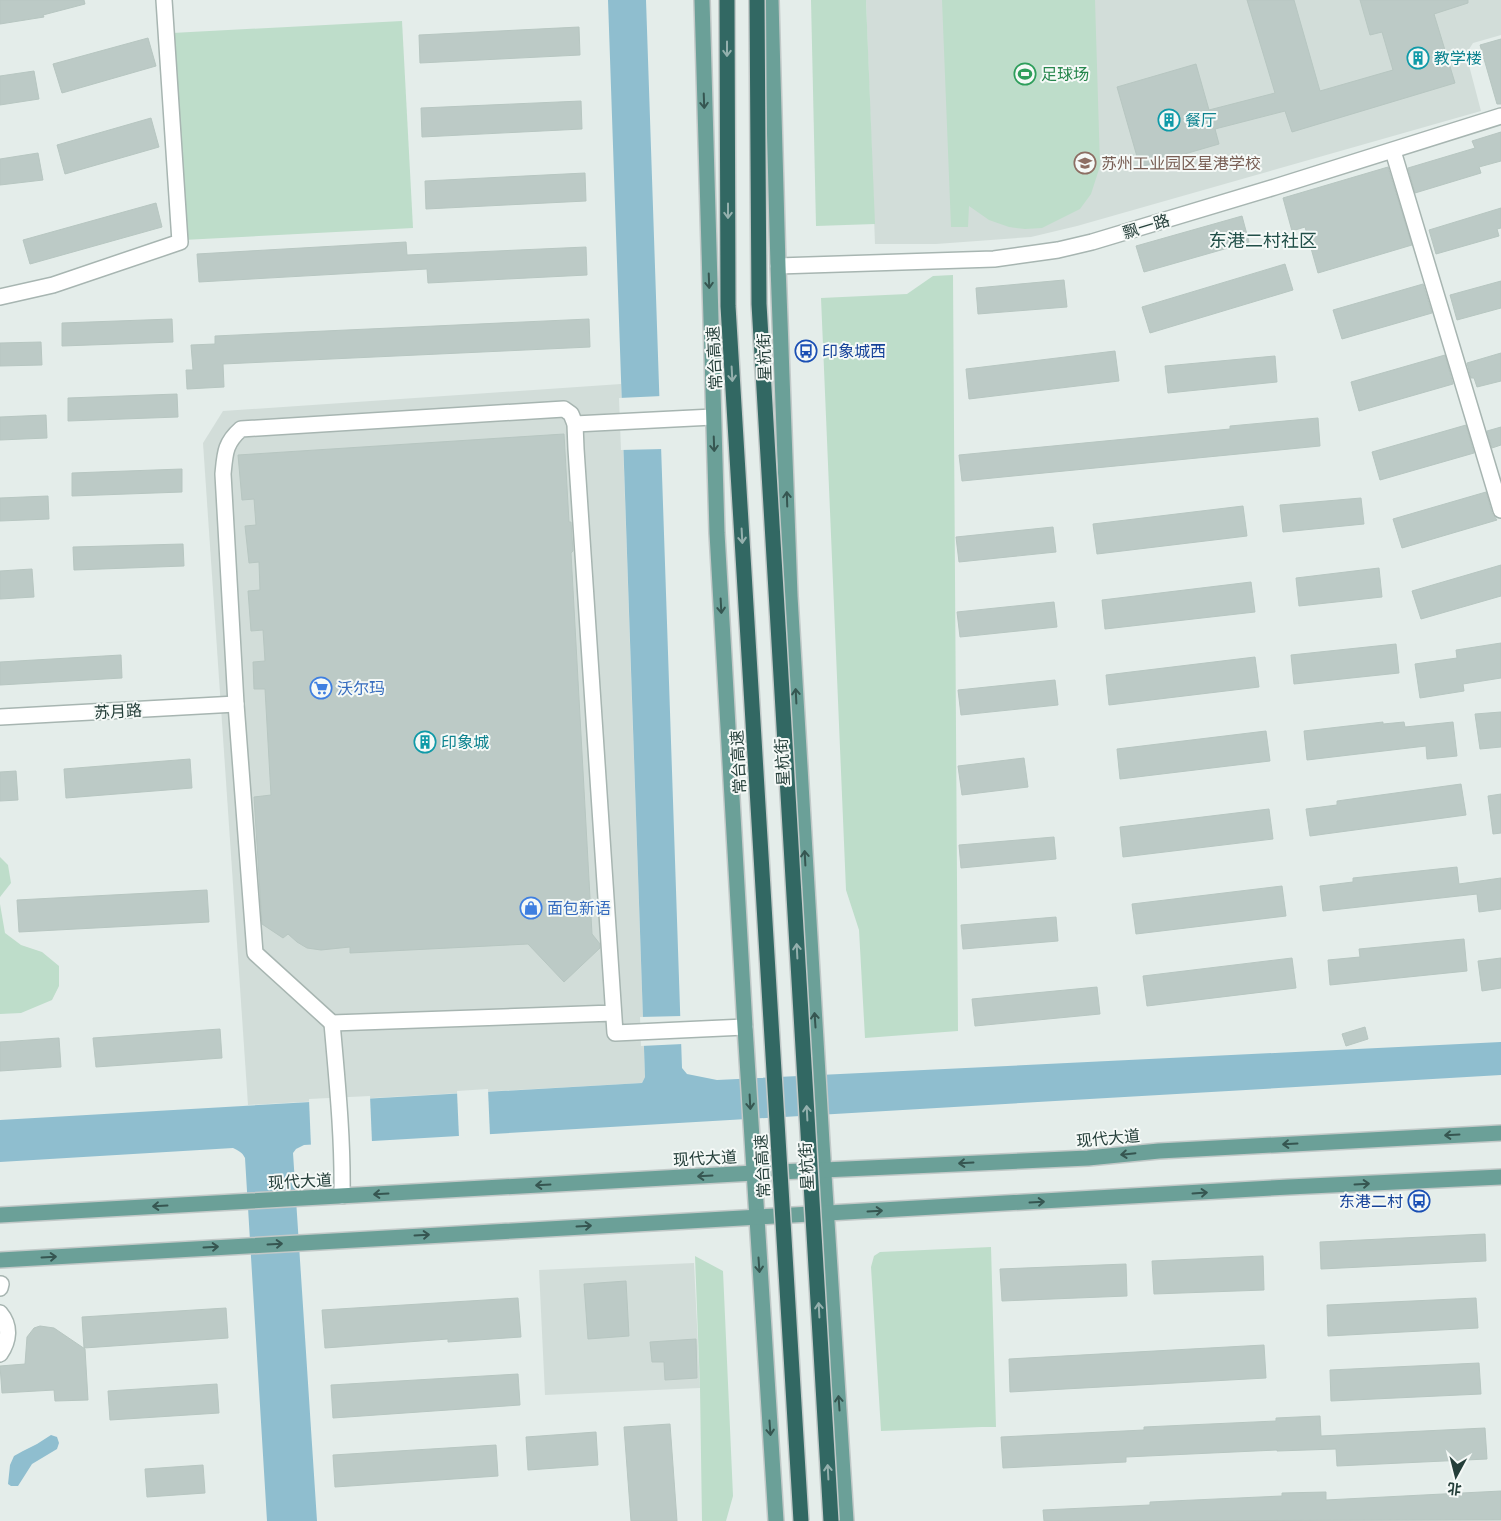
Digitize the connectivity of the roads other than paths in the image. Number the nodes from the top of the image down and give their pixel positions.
1 (164, 0) edge
2 (702, 0) edge
3 (726, 0) edge
4 (757, 0) edge
5 (771, 0) edge
6 (1501, 116) edge
7 (1393, 151) junction
8 (778, 266) junction
9 (0, 297) edge
10 (713, 417) junction
11 (575, 424) junction
12 (1501, 510) edge
13 (236, 704) junction
14 (0, 717) edge
15 (613, 1013) junction
16 (332, 1022) junction
17 (745, 1027) junction
18 (1501, 1133) edge
19 (824, 1170) junction
20 (754, 1173) junction
21 (1501, 1177) edge
22 (342, 1196) junction
23 (826, 1213) junction
24 (0, 1216) edge
25 (756, 1217) junction
26 (0, 1260) edge
27 (1, 1284) edge
28 (0, 1288) edge
29 (0, 1313) edge
30 (0, 1354) edge
31 (776, 1521) edge
32 (801, 1521) edge
33 (831, 1521) edge
34 (846, 1521) edge

1 - 9 street
2 -> 10 main road
3 -> 32 highway, 常台高速, bridge
33 -> 4 highway, bridge
5 - 8 main road, 星杭街
6 - 7 street, 飘一路
7 - 8 street, 飘一路
7 - 12 street
19 -> 8 main road, 星杭街
10 - 11 street
10 -> 17 main road
11 - 13 street
11 - 15 street
13 - 14 street, 苏月路
13 - 16 street
15 - 16 street
15 - 17 street
16 - 22 street
17 -> 20 main road
18 -> 19 main road, 现代大道
19 - 20 main road, 现代大道
19 - 23 main road, 星杭街
20 -> 22 main road, 现代大道
20 - 25 main road
23 -> 21 main road
22 -> 24 main road, 现代大道
23 - 25 main road
34 -> 23 main road, 星杭街
26 -> 25 main road
25 -> 31 main road
27 - 28 street
29 - 30 street

